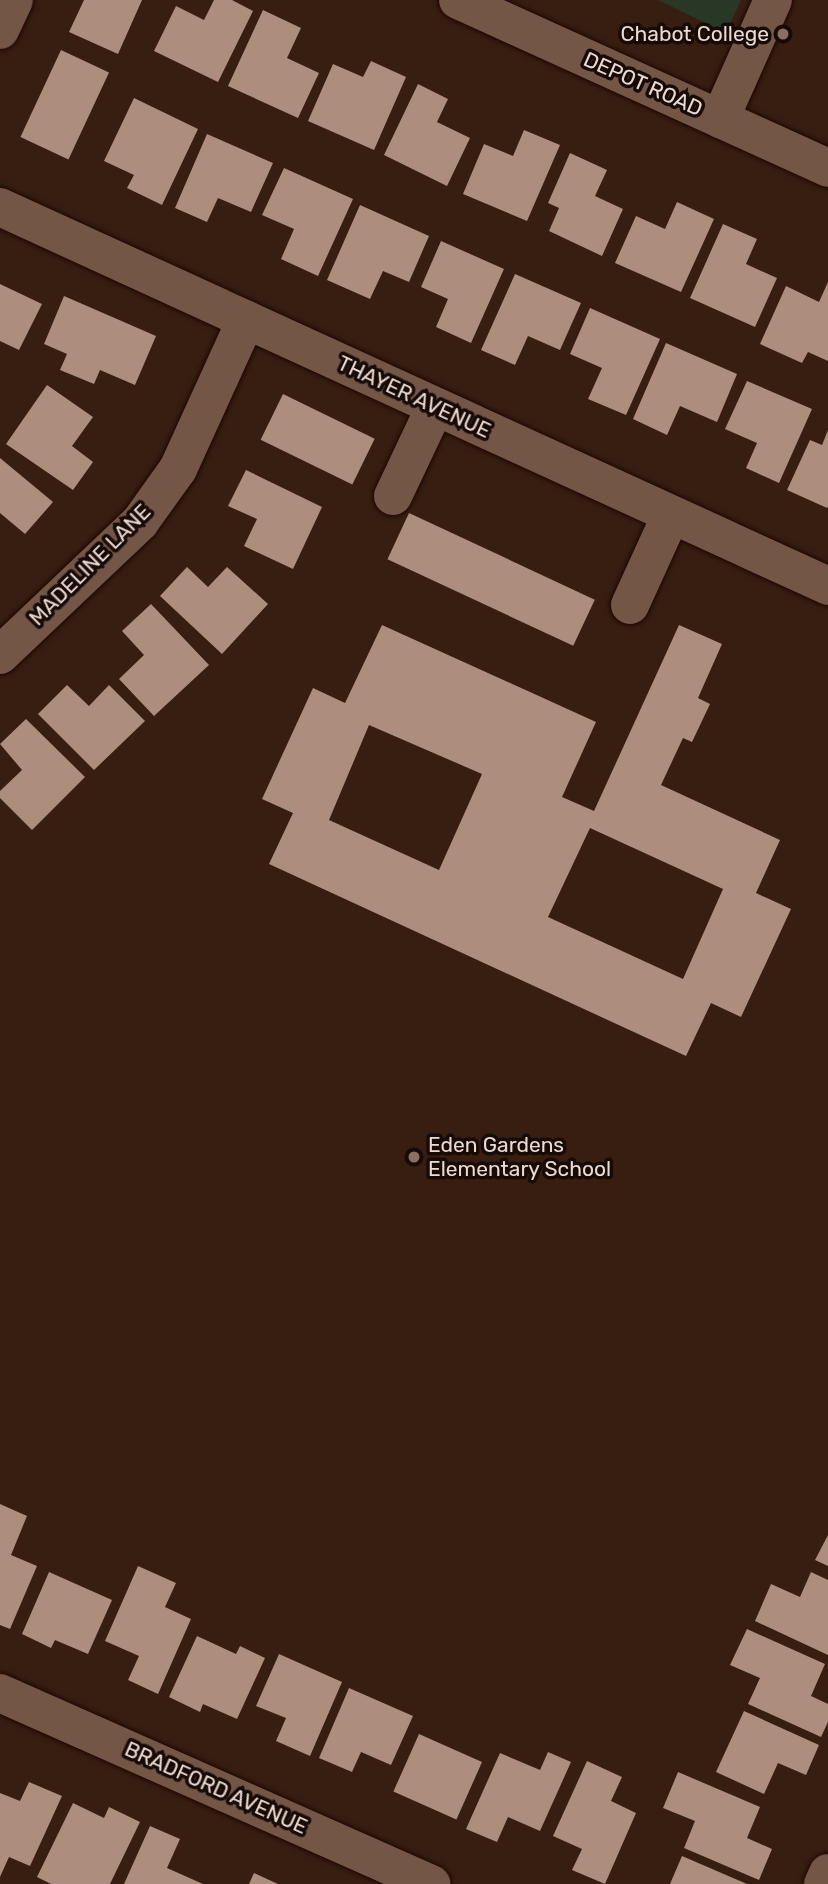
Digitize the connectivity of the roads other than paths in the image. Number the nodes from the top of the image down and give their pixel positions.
1 (14, 0) edge
2 (458, 0) edge
3 (773, 0) edge
4 (0, 30) edge
5 (720, 119) junction
6 (828, 168) edge
7 (0, 206) edge
8 (246, 320) junction
9 (435, 407) junction
10 (393, 496) dead end
11 (671, 515) junction
12 (828, 586) edge
13 (630, 605) dead end
14 (0, 654) edge
15 (0, 1693) edge
16 (828, 1873) edge
17 (432, 1884) edge
18 (823, 1884) edge

1 - 4 street
2 - 5 street, DEPOT ROAD
3 - 5 street
5 - 6 street, DEPOT ROAD
7 - 8 street, THAYER AVENUE
8 - 9 street, THAYER AVENUE
8 - 14 street, MADELINE LANE
9 - 10 street
9 - 11 street, THAYER AVENUE
11 - 12 street, THAYER AVENUE
11 - 13 street
15 - 17 street, BRADFORD AVENUE
16 - 18 street

